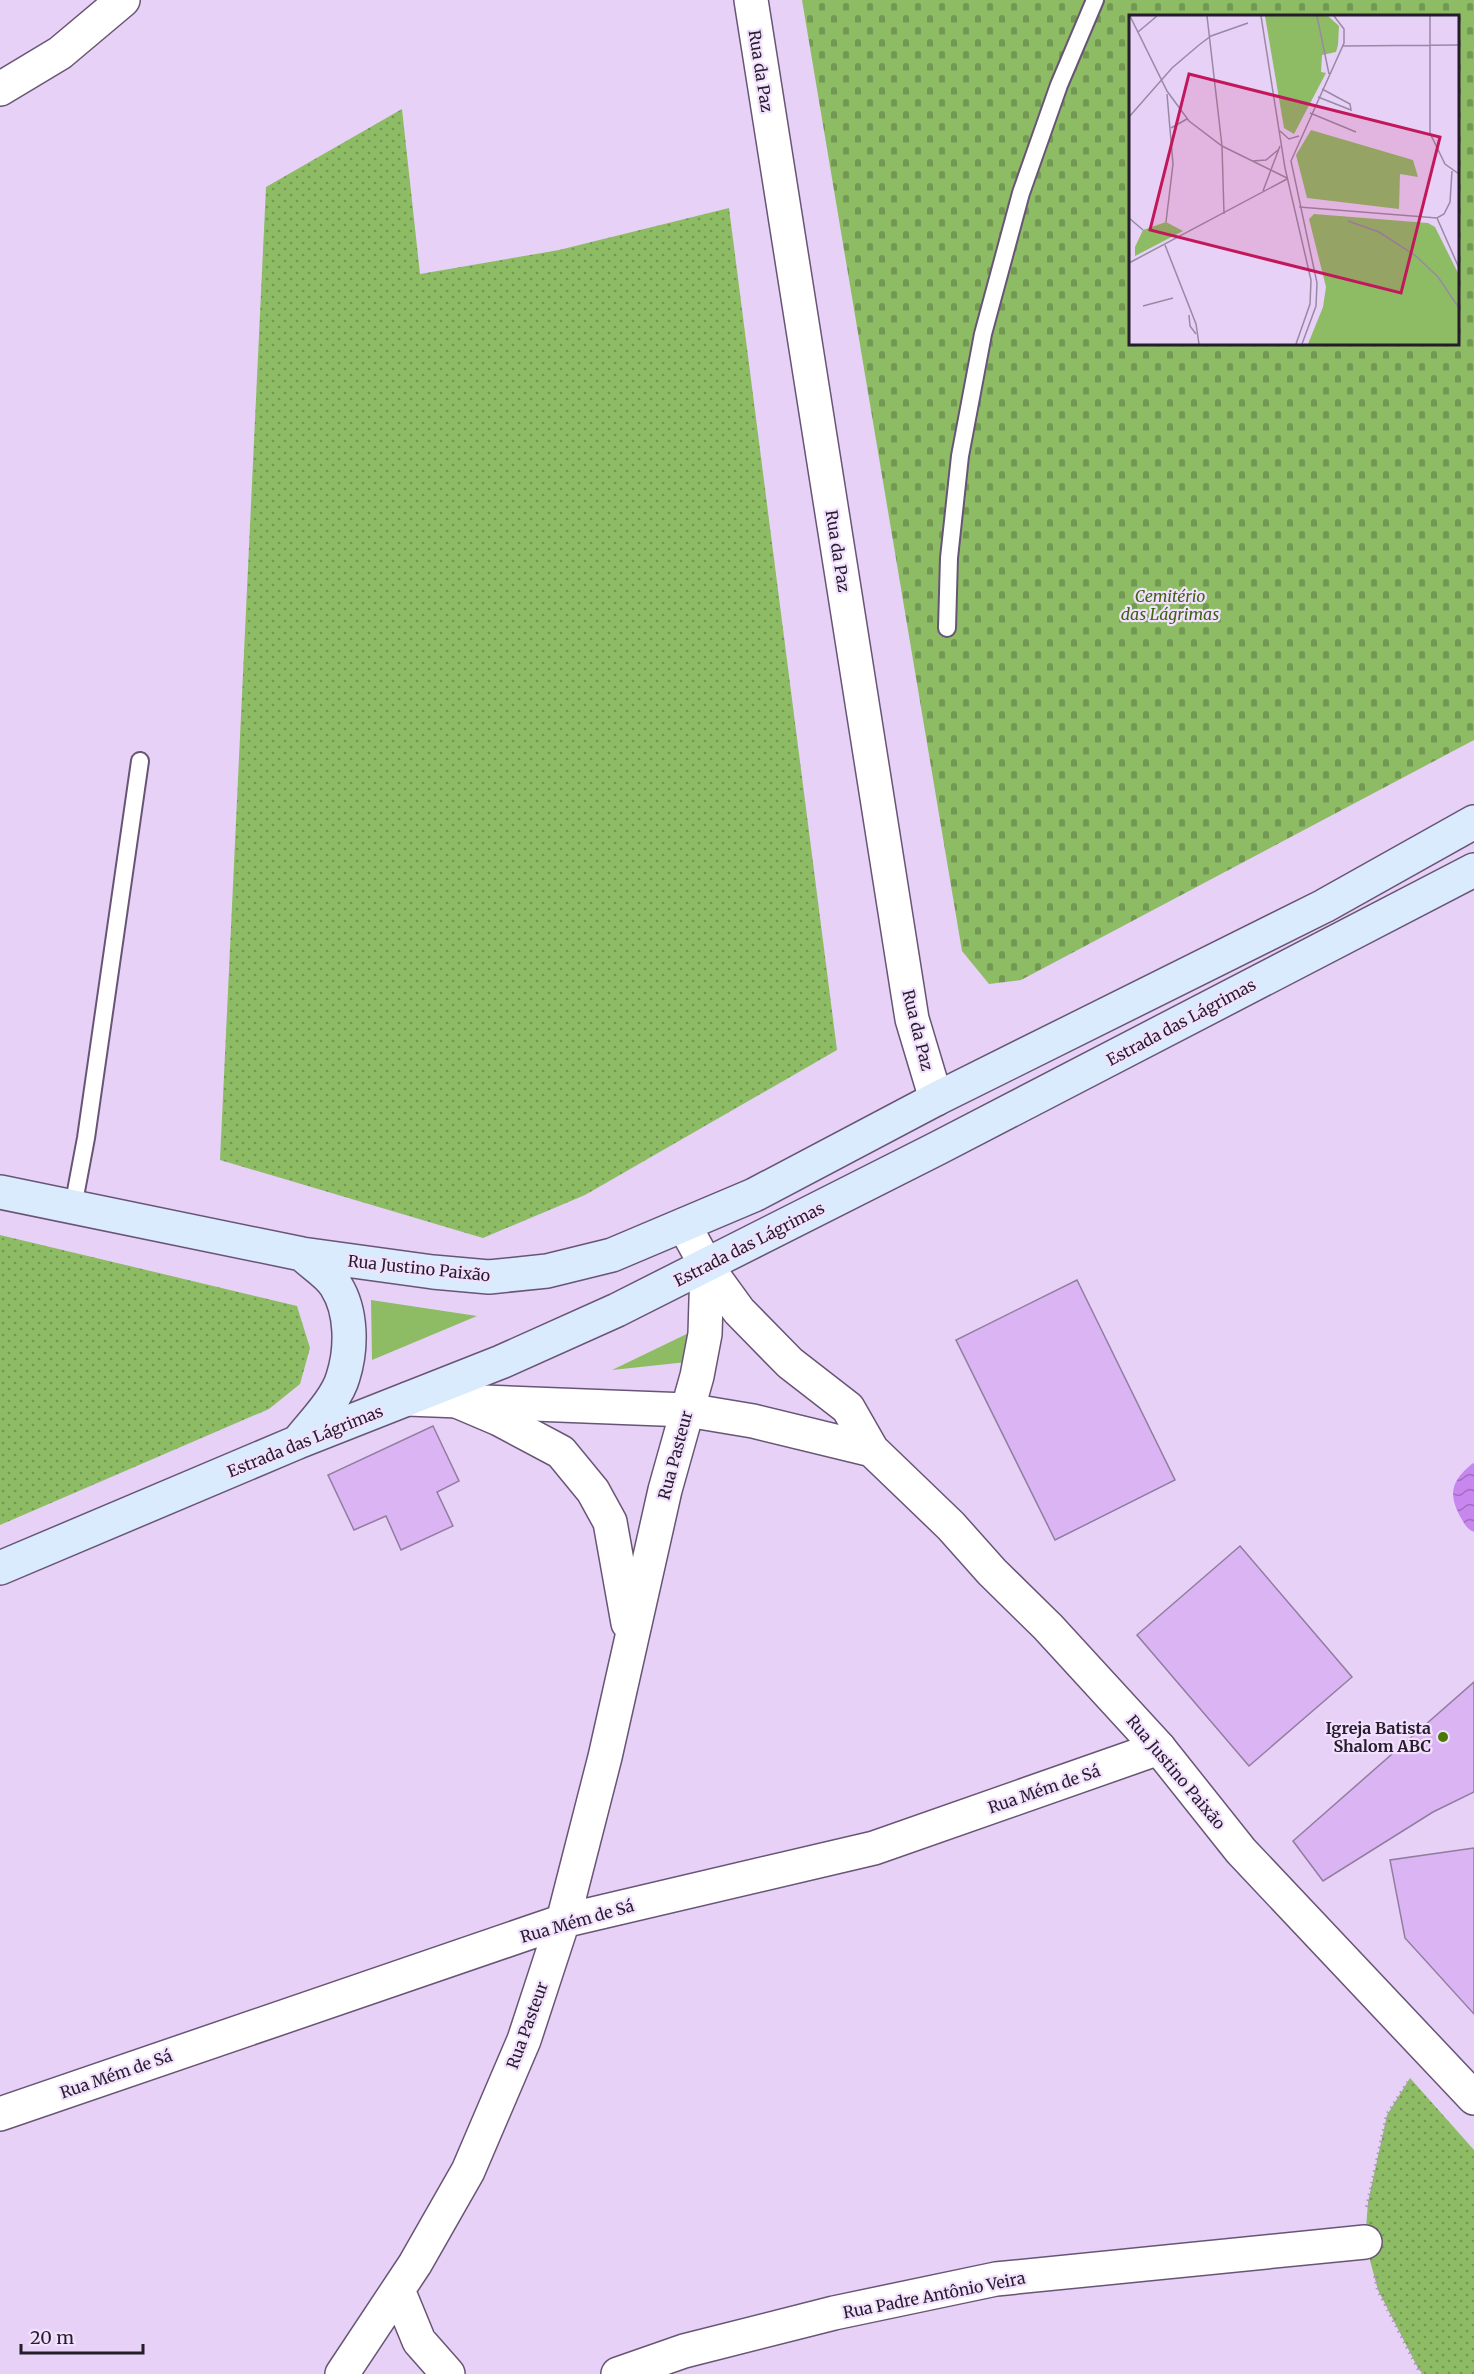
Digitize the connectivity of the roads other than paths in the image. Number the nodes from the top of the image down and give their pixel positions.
1 (123, 0) edge
2 (750, 0) edge
3 (1095, 0) edge
4 (0, 89) edge
5 (948, 628) dead end
6 (140, 761) dead end
7 (1474, 822) edge
8 (1474, 870) edge
9 (936, 1099) junction
10 (0, 1192) edge
11 (74, 1207) junction
12 (684, 1225) junction
13 (302, 1254) junction
14 (706, 1266) junction
15 (408, 1399) junction
16 (457, 1401) junction
17 (687, 1410) junction
18 (298, 1442) junction
19 (872, 1450) junction
20 (0, 1568) edge
21 (631, 1643) junction
22 (1159, 1748) junction
23 (563, 1922) junction
24 (1474, 2098) edge
25 (0, 2114) edge
26 (1365, 2242) dead end
27 (398, 2290) junction
28 (342, 2374) edge
29 (448, 2374) edge
30 (618, 2374) edge

1 - 4 street
2 - 9 street, Rua da Paz
3 - 5 lane
6 - 11 lane
7 - 9 main road
8 - 14 main road, Estrada das Lágrimas
9 - 12 main road
10 - 11 main road, Rua Justino Paixão
11 - 13 main road, Rua Justino Paixão
12 - 13 main road, Rua Justino Paixão
12 - 14 street, Rua Justino Paixão
13 - 18 main road
14 - 15 main road, Estrada das Lágrimas
14 - 17 street, Rua Pasteur
14 - 19 street, Rua Justino Paixão
15 - 16 street
15 - 18 main road, Estrada das Lágrimas
16 - 17 street
16 - 21 street, Rua Pasteur
17 - 19 street
17 - 21 street, Rua Pasteur
18 - 20 main road, Estrada das Lágrimas
19 - 22 street, Rua Justino Paixão
21 - 23 street, Rua Pasteur
22 - 23 street, Rua Mém de Sá
22 - 24 street, Rua Justino Paixão
23 - 25 street, Rua Mém de Sá
23 - 27 street, Rua Pasteur
26 - 30 street, Rua Padre Antônio Veira
27 - 28 street, Rua Pasteur
27 - 29 street

